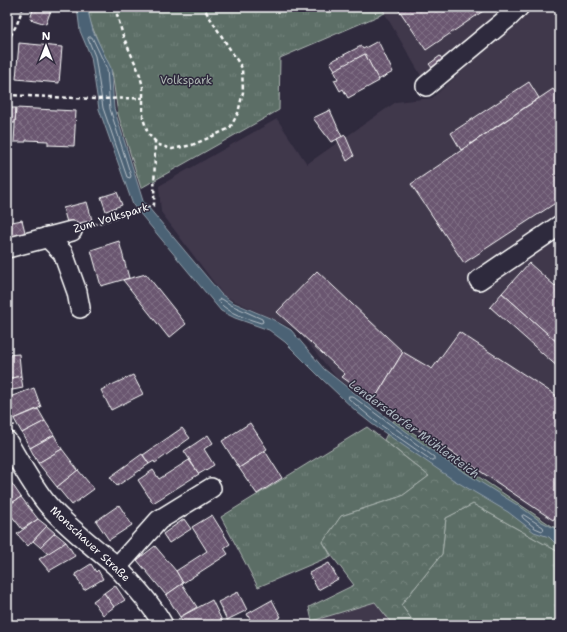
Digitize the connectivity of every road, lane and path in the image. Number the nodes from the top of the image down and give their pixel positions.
1 (22, 7) edge
2 (115, 7) edge
3 (203, 7) edge
4 (519, 7) edge
5 (7, 42) edge
6 (426, 86) dead end
7 (7, 95) edge
8 (143, 98) junction
9 (155, 141) junction
10 (72, 231) joint
11 (558, 231) edge
12 (47, 237) junction
13 (7, 248) edge
14 (479, 280) dead end
15 (80, 308) dead end
16 (7, 441) edge
17 (211, 488) dead end
18 (117, 567) junction
19 (163, 625) edge

1 - 5 path
2 - 8 path
3 - 9 path
4 - 6 street
7 - 8 path
8 - 9 path
9 - 10 path, Zum Volkspark
10 - 12 street, Zum Volkspark
11 - 14 street
12 - 13 street, Zum Volkspark
12 - 15 street
16 - 18 street, Monschauer Straße
17 - 18 street
18 - 19 street, Monschauer Straße

